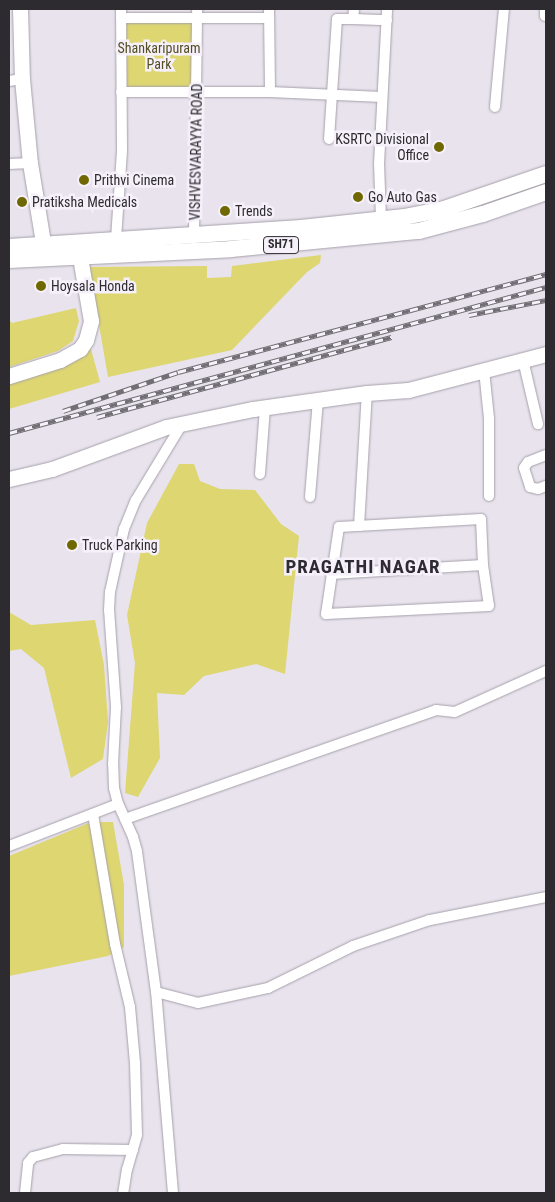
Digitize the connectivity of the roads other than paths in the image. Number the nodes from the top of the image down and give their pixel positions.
1 (504, 9) edge
2 (16, 12) edge
3 (121, 13) edge
4 (197, 13) edge
5 (269, 13) edge
6 (354, 14) edge
7 (387, 14) edge
8 (16, 80) edge
9 (121, 92) junction
10 (197, 92) junction
11 (270, 92) junction
12 (331, 95) junction
13 (382, 97) junction
14 (494, 107) dead end
15 (329, 139) dead end
16 (30, 163) junction
17 (9, 164) edge
18 (546, 174) edge
19 (546, 192) edge
20 (500, 200) junction
21 (382, 220) junction
22 (116, 239) junction
23 (194, 243) junction
24 (9, 247) edge
25 (78, 248) junction
26 (44, 251) junction
27 (9, 260) edge
28 (546, 354) edge
29 (523, 360) junction
30 (484, 370) junction
31 (9, 376) edge
32 (367, 393) junction
33 (318, 399) junction
34 (265, 407) junction
35 (182, 424) junction
36 (538, 424) dead end
37 (546, 455) edge
38 (260, 474) dead end
39 (9, 479) edge
40 (546, 486) edge
41 (490, 496) dead end
42 (310, 497) dead end
43 (359, 526) junction
44 (483, 565) junction
45 (331, 574) junction
46 (546, 671) edge
47 (118, 804) junction
48 (93, 814) junction
49 (125, 819) junction
50 (9, 846) edge
51 (546, 898) edge
52 (156, 992) junction
53 (133, 1150) junction
54 (25, 1193) edge
55 (123, 1193) edge
56 (173, 1193) edge

1 - 14 street
2 - 8 street
3 - 4 street
3 - 9 street
4 - 5 street
4 - 10 street, VISHVESVARAYYA ROAD
5 - 11 street
6 - 7 street
6 - 12 street
7 - 13 street
8 - 16 street
9 - 10 street
9 - 22 street
10 - 11 street
10 - 23 street, VISHVESVARAYYA ROAD
11 - 12 street
12 - 13 street
12 - 15 street
13 - 21 street
16 - 17 street
16 - 26 street
18 - 20 main road, SH71
19 - 20 main road, SH71
20 - 21 main road, SH71
20 - 23 main road, SH71
21 - 23 main road, SH71
22 - 23 main road, SH71
22 - 25 main road, SH71
23 - 25 main road, SH71
24 - 26 main road, SH71
25 - 26 main road, SH71
25 - 31 street
26 - 27 main road, SH71
28 - 29 street
29 - 30 street
29 - 36 street
30 - 32 street
30 - 41 street
32 - 33 street
32 - 43 street
33 - 34 street
33 - 42 street
34 - 35 street
34 - 38 street
35 - 39 street
35 - 47 street
37 - 40 street
43 - 44 street
43 - 45 street
44 - 45 street
44 - 45 street
46 - 49 street
47 - 48 street
47 - 49 street
48 - 50 street
48 - 53 street
49 - 52 street
51 - 52 street
52 - 56 street
53 - 54 street
53 - 55 street

